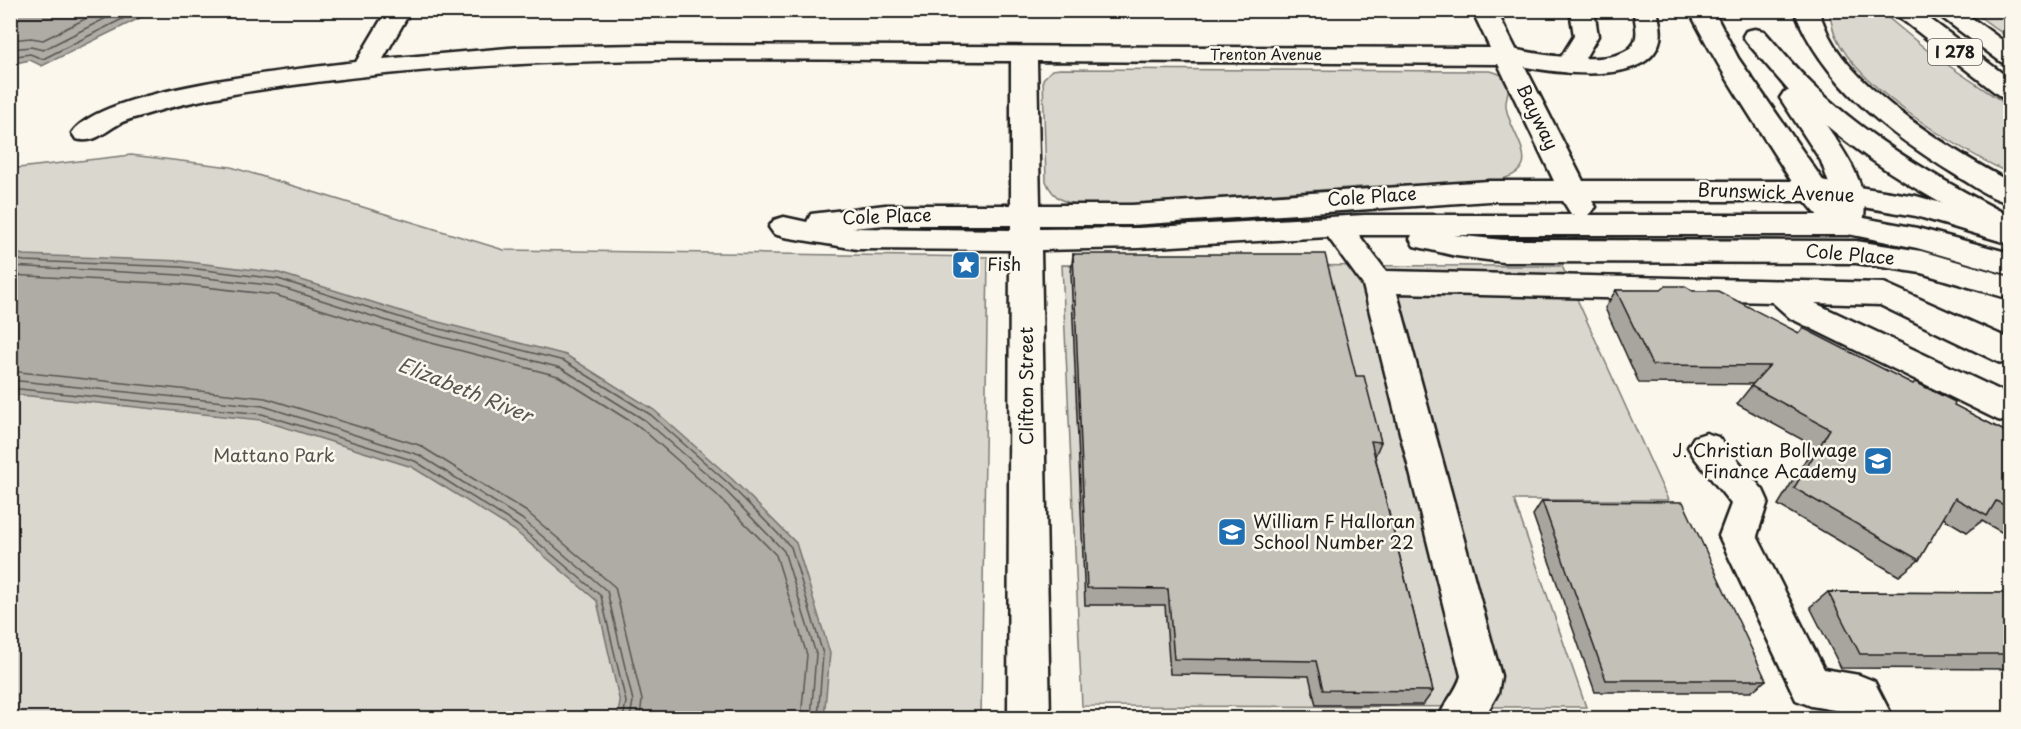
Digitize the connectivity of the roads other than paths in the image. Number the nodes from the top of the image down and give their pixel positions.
1 (399, 10) edge
2 (1484, 10) edge
3 (1582, 10) edge
4 (1646, 10) edge
5 (1701, 10) edge
6 (1746, 10) edge
7 (1806, 10) edge
8 (1902, 10) edge
9 (1944, 10) edge
10 (1755, 36) junction
11 (1024, 53) junction
12 (1507, 56) junction
13 (2010, 57) edge
14 (1569, 65) junction
15 (364, 68) junction
16 (2010, 91) edge
17 (1912, 131) junction
18 (86, 133) dead end
19 (2010, 182) edge
20 (1572, 189) junction
21 (1814, 191) junction
22 (1847, 193) junction
23 (2010, 194) edge
24 (1591, 224) junction
25 (1848, 225) junction
26 (1350, 226) junction
27 (1027, 228) junction
28 (2010, 228) edge
29 (2010, 234) edge
30 (2010, 264) edge
31 (1378, 282) junction
32 (2010, 288) edge
33 (1782, 293) junction
34 (2010, 353) edge
35 (2010, 410) edge
36 (1706, 447) dead end
37 (1029, 718) edge
38 (1460, 718) edge
39 (1872, 718) edge

1 - 15 main road
2 - 12 main road, Bayway
3 - 14 main road
4 - 14 main road, Trenton Avenue
5 - 21 main road
6 - 10 main road
7 - 17 main road
8 - 16 main road, I 278
9 - 13 main road
10 - 22 main road
10 - 28 main road
11 - 12 main road, Trenton Avenue
11 - 15 main road, Trenton Avenue
11 - 27 main road, Clifton Street
12 - 14 main road, Trenton Avenue
12 - 20 main road, Bayway
15 - 18 main road, Trenton Avenue
17 - 19 main road
17 - 23 main road
20 - 21 main road, Brunswick Avenue
20 - 24 main road, Bayway
20 - 27 main road, Cole Place
21 - 22 main road, Brunswick Avenue
21 - 25 main road
22 - 25 main road
22 - 29 main road, Brunswick Avenue
24 - 25 main road, Brunswick Avenue
24 - 26 main road, Cole Place
25 - 30 main road, Brunswick Avenue
26 - 27 main road, Cole Place
26 - 31 main road
26 - 32 main road, Cole Place
27 - 27 main road, Cole Place
27 - 37 main road, Clifton Street
31 - 33 main road
31 - 38 main road
33 - 34 main road
33 - 35 main road
36 - 39 main road

